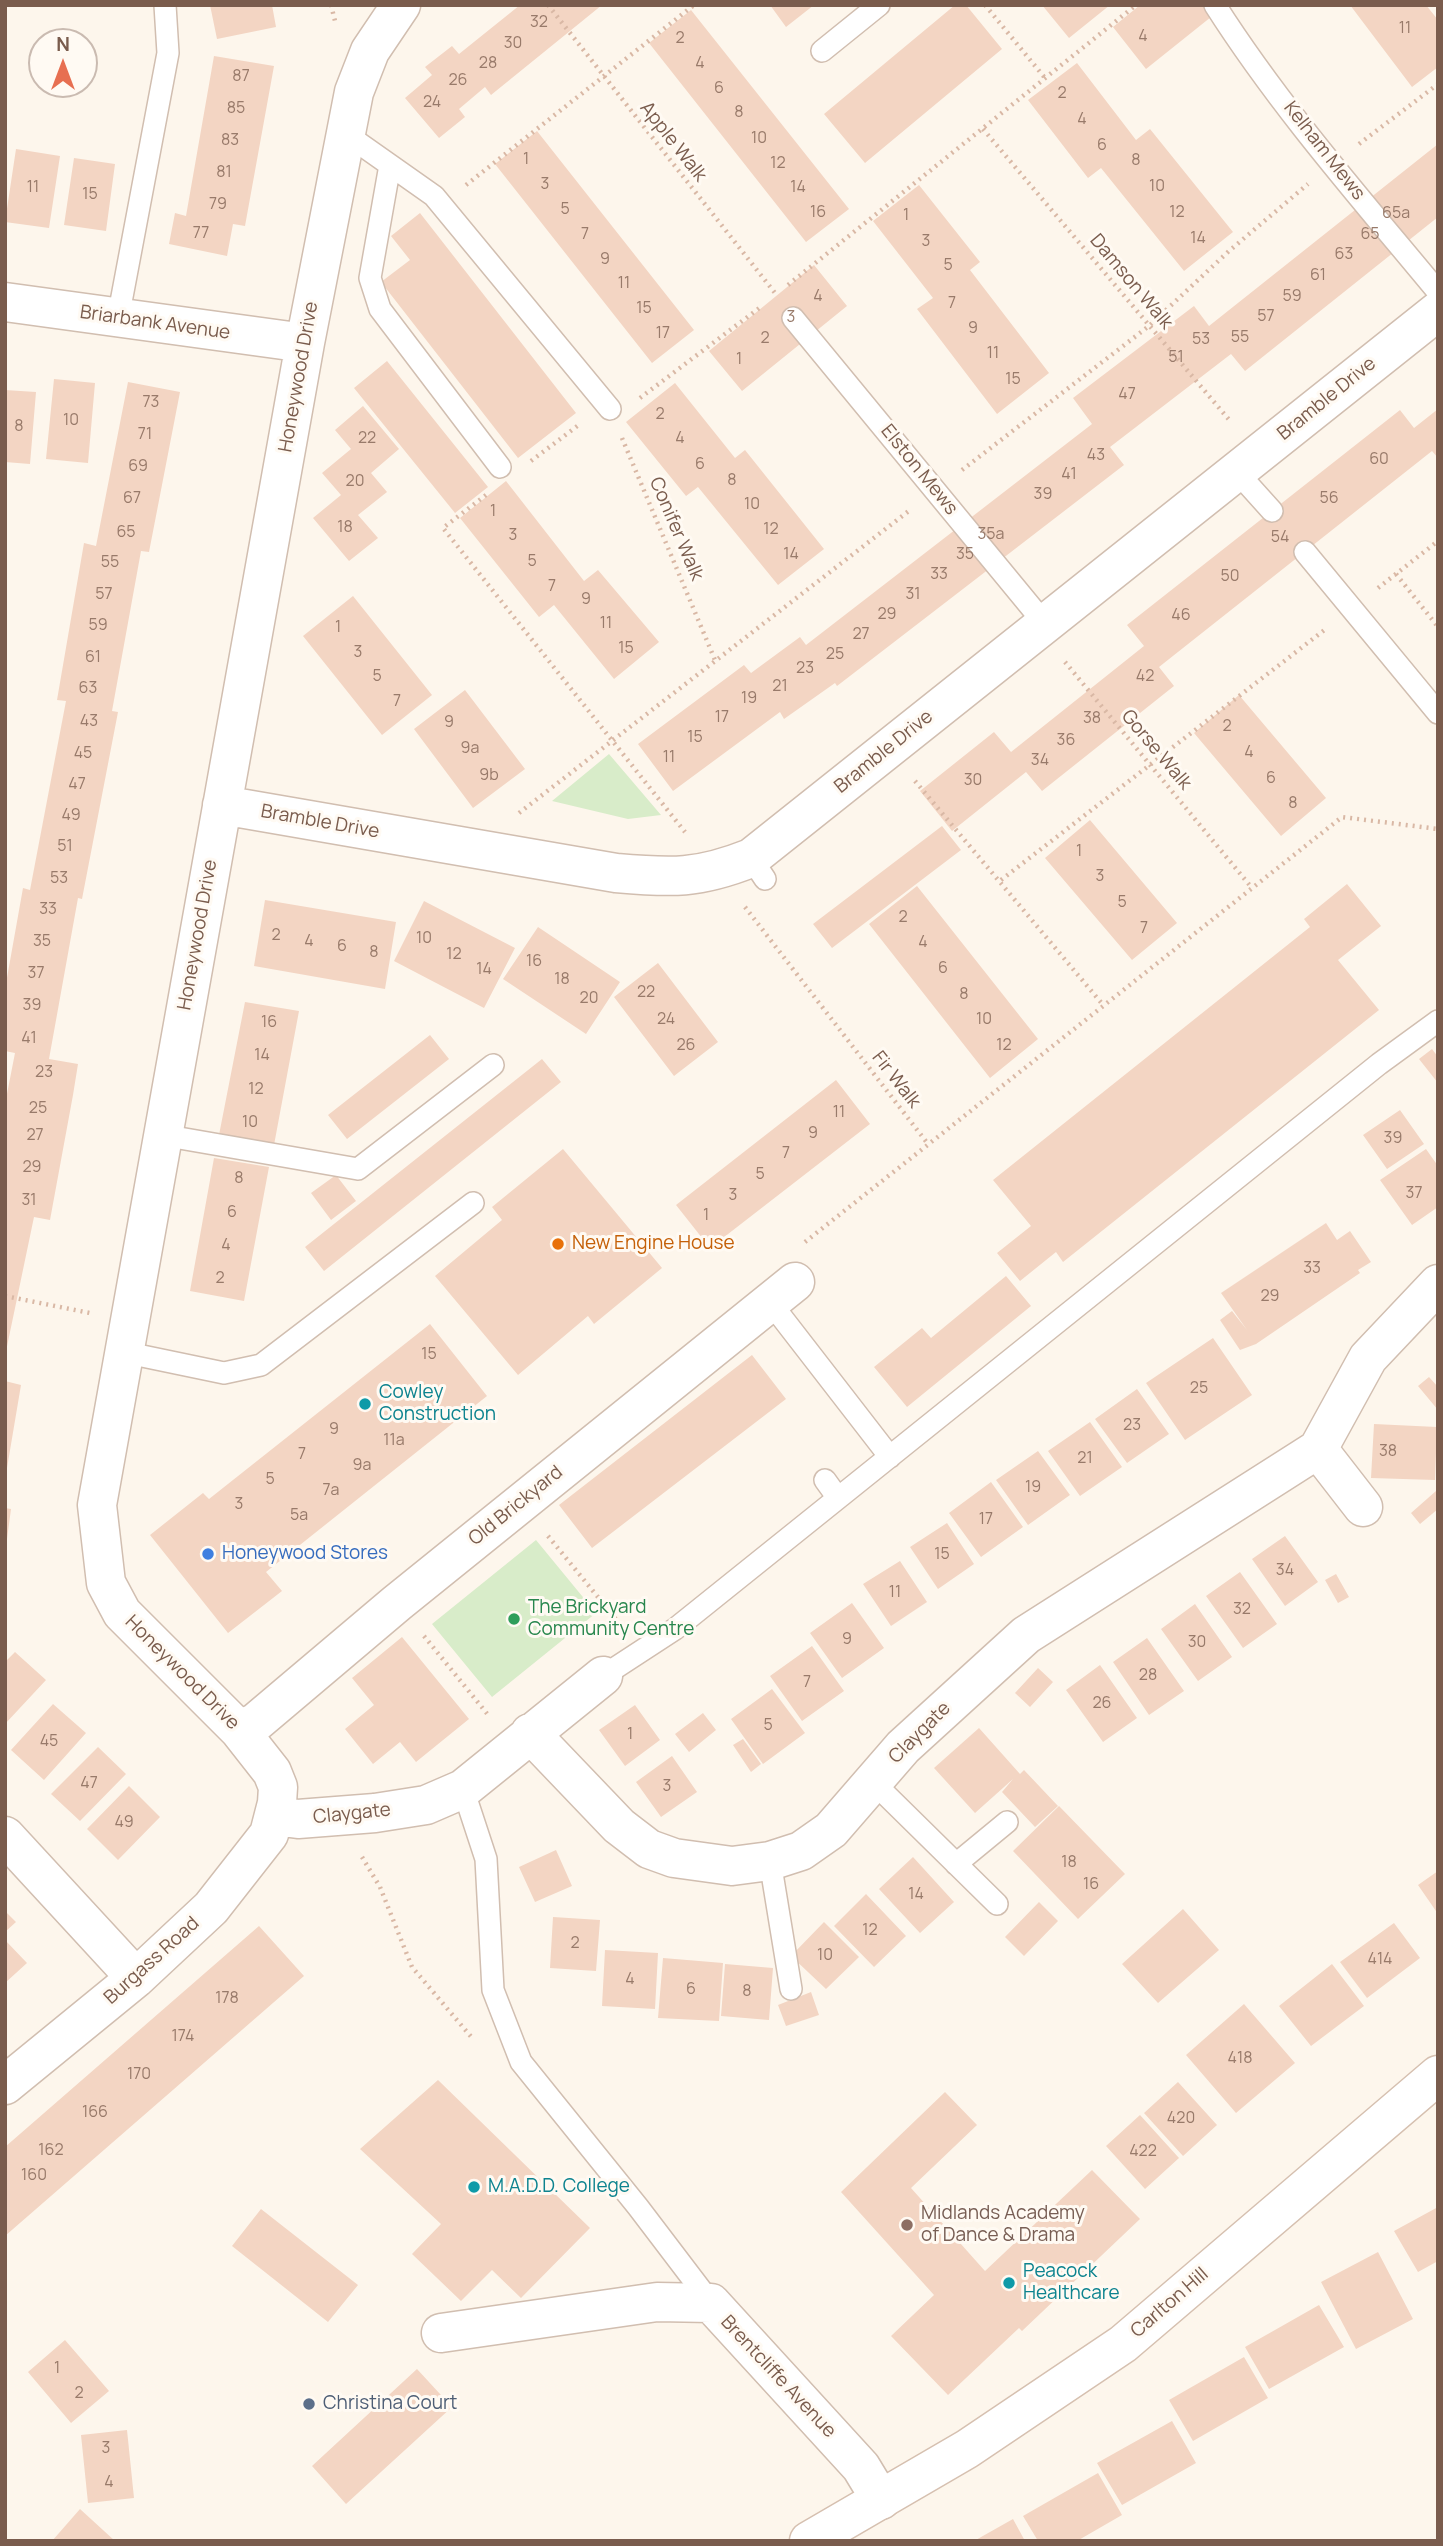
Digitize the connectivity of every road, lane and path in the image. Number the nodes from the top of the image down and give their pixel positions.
1 (165, 5) edge
2 (401, 5) edge
3 (548, 5) edge
4 (694, 5) edge
5 (985, 5) edge
6 (1136, 5) edge
7 (1215, 5) edge
8 (868, 8) edge
9 (822, 51) dead end
10 (604, 78) junction
11 (1045, 78) junction
12 (983, 129) junction
13 (345, 134) junction
14 (390, 166) junction
15 (441, 205) junction
16 (1438, 292) edge
17 (776, 295) junction
18 (5, 302) edge
19 (1438, 311) edge
20 (118, 318) junction
21 (793, 318) dead end
22 (305, 343) junction
23 (610, 410) junction
24 (1247, 463) junction
25 (504, 473) junction
26 (1272, 511) dead end
27 (1438, 541) edge
28 (1305, 552) dead end
29 (1395, 574) junction
30 (1351, 609) junction
31 (1041, 626) junction
32 (1438, 627) edge
33 (715, 660) dead end
34 (1438, 713) edge
35 (887, 749) junction
36 (1150, 765) junction
37 (222, 806) junction
38 (1438, 829) edge
39 (745, 869) junction
40 (1001, 880) junction
41 (1252, 888) junction
42 (1104, 1006) junction
43 (1438, 1021) edge
44 (494, 1065) dead end
45 (162, 1135) junction
46 (928, 1144) junction
47 (473, 1203) dead end
48 (1438, 1284) edge
49 (782, 1292) junction
50 (5, 1296) edge
51 (125, 1337) junction
52 (1318, 1449) junction
53 (890, 1457) junction
54 (825, 1480) dead end
55 (838, 1498) junction
56 (521, 1503) junction
57 (1363, 1507) dead end
58 (397, 1603) junction
59 (641, 1649) junction
60 (603, 1676) joint
61 (239, 1730) junction
62 (522, 1740) junction
63 (873, 1782) junction
64 (463, 1789) junction
65 (275, 1816) junction
66 (338, 1818) junction
67 (1007, 1822) dead end
68 (5, 1836) edge
69 (770, 1861) junction
70 (956, 1864) junction
71 (997, 1904) dead end
72 (136, 1978) junction
73 (791, 1989) dead end
74 (521, 2062) junction
75 (1438, 2075) edge
76 (5, 2085) edge
77 (710, 2303) junction
78 (436, 2333) dead end
79 (881, 2500) junction
80 (809, 2541) edge

1 - 20 lane
2 - 13 street, Honeywood Drive
3 - 10 path, Apple Walk
4 - 10 path
5 - 11 path
6 - 11 path
7 - 16 lane, Kelham Mews
8 - 9 lane
10 - 15 path
10 - 17 path, Apple Walk
11 - 12 path
12 - 17 path
12 - 24 path, Damson Walk
13 - 14 lane
13 - 22 street, Honeywood Drive
14 - 15 lane
14 - 25 lane
15 - 23 lane
17 - 23 path
18 - 20 street, Briarbank Avenue
19 - 24 street, Bramble Drive
20 - 22 street, Briarbank Avenue
21 - 31 lane, Elston Mews
22 - 37 street, Honeywood Drive
23 - 25 path
23 - 33 path, Conifer Walk
24 - 26 lane
24 - 31 street, Bramble Drive
25 - 39 path, Fir Walk
27 - 29 path
28 - 30 lane
29 - 30 path
29 - 32 path
30 - 34 lane
30 - 36 path
31 - 35 street, Bramble Drive
31 - 36 path, Gorse Walk
35 - 39 street, Bramble Drive
35 - 40 path
36 - 40 path
36 - 41 path, Gorse Walk
37 - 39 street, Bramble Drive
37 - 45 street, Honeywood Drive
38 - 41 path
39 - 46 path, Fir Walk
40 - 42 path
41 - 42 path
42 - 46 path
43 - 53 lane
44 - 45 lane
45 - 51 street, Honeywood Drive
46 - 49 path
47 - 51 lane
48 - 52 street, Claygate
49 - 53 lane
49 - 56 street, Old Brickyard
50 - 51 path
51 - 61 street, Honeywood Drive
52 - 57 street
52 - 63 street, Claygate
53 - 55 lane
54 - 55 lane
55 - 59 lane
56 - 58 street, Old Brickyard
56 - 59 path
58 - 61 street, Old Brickyard
58 - 62 path
59 - 60 lane
60 - 62 street, Claygate
61 - 65 street, Honeywood Drive
62 - 64 street, Claygate
62 - 69 street, Claygate
63 - 69 street, Claygate
63 - 70 lane
64 - 66 street, Claygate
64 - 74 lane
65 - 66 street, Claygate
65 - 72 street, Burgass Road
66 - 74 path
67 - 70 lane
68 - 72 street
69 - 73 lane
70 - 71 lane
72 - 76 street, Burgass Road
74 - 77 lane
75 - 79 street, Carlton Hill
77 - 78 street, Brentcliffe Avenue
77 - 79 street, Brentcliffe Avenue
79 - 80 street, Carlton Hill

